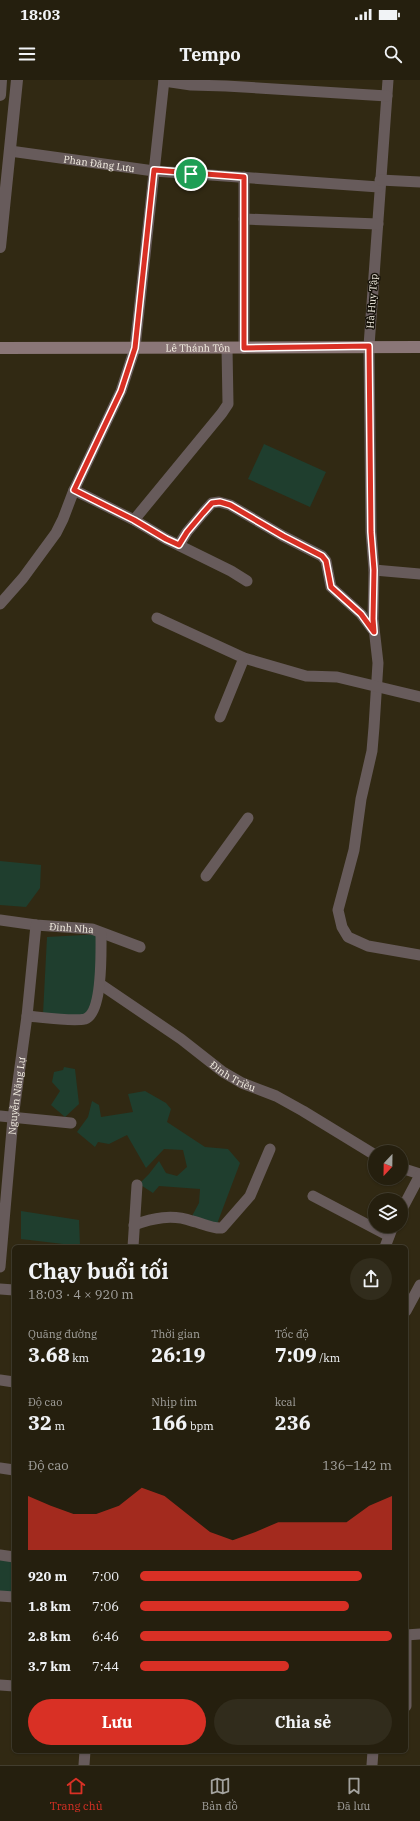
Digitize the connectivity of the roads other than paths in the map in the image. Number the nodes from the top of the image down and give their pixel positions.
1 (2, 80) edge
2 (17, 80) edge
3 (388, 80) edge
4 (164, 81) edge
5 (224, 83) edge
6 (0, 95) edge
7 (387, 96) junction
8 (5, 151) edge
9 (154, 170) junction
10 (244, 177) junction
11 (420, 182) edge
12 (380, 184) junction
13 (244, 219) junction
14 (378, 224) junction
15 (0, 247) edge
16 (369, 346) junction
17 (420, 347) edge
18 (0, 348) edge
19 (135, 348) junction
20 (227, 348) junction
21 (244, 348) junction
22 (74, 490) junction
23 (134, 520) junction
24 (179, 545) junction
25 (374, 570) junction
26 (420, 574) edge
27 (248, 582) dead end
28 (0, 604) edge
29 (157, 618) dead end
30 (374, 632) junction
31 (244, 658) junction
32 (375, 687) junction
33 (420, 697) edge
34 (220, 717) dead end
35 (248, 818) dead end
36 (206, 876) dead end
37 (0, 920) edge
38 (36, 925) junction
39 (101, 934) junction
40 (140, 947) dead end
41 (420, 955) edge
42 (100, 984) junction
43 (27, 1016) junction
44 (0, 1116) edge
45 (13, 1118) junction
46 (71, 1123) dead end
47 (270, 1149) dead end
48 (368, 1151) edge
49 (408, 1171) edge
50 (420, 1175) edge
51 (136, 1185) dead end
52 (313, 1196) dead end
53 (408, 1198) edge
54 (368, 1221) edge
55 (134, 1225) junction
56 (390, 1233) edge
57 (133, 1245) edge
58 (386, 1245) edge
59 (0, 1267) edge
60 (420, 1285) edge
61 (0, 1289) edge
62 (12, 1290) edge
63 (408, 1307) edge
64 (0, 1380) edge
65 (12, 1382) edge
66 (0, 1468) edge
67 (12, 1470) edge
68 (0, 1555) edge
69 (12, 1557) edge
70 (0, 1596) edge
71 (12, 1597) edge
72 (420, 1634) edge
73 (408, 1637) edge
74 (0, 1684) edge
75 (12, 1686) edge
76 (85, 1753) edge
77 (373, 1753) edge
78 (84, 1765) edge
79 (372, 1765) edge

1 - 6 street
2 - 8 street
3 - 7 street, Hà Huy Tập
4 - 5 street
4 - 9 street
5 - 7 street
7 - 12 street, Hà Huy Tập
8 - 9 street, Phan Đăng Lưu
8 - 15 street
9 - 10 street, Phan Đăng Lưu
9 - 19 street
10 - 12 street, Phan Đăng Lưu
10 - 13 street
11 - 12 street, Phan Đăng Lưu
12 - 14 street, Hà Huy Tập
13 - 14 street
13 - 21 street
14 - 16 street, Hà Huy Tập
16 - 17 main road, Lê Thánh Tôn
16 - 21 main road, Lê Thánh Tôn
16 - 25 street, Hà Huy Tập
18 - 19 main road, Lê Thánh Tôn
19 - 20 main road, Lê Thánh Tôn
19 - 22 street
20 - 21 main road, Lê Thánh Tôn
20 - 23 street
22 - 23 street
22 - 28 street
23 - 24 street
24 - 27 street
24 - 30 street
25 - 26 street
25 - 30 street, Hà Huy Tập
29 - 31 street
30 - 32 street, Hà Huy Tập
31 - 32 street
31 - 34 street
32 - 33 street
32 - 41 street, Hà Huy Tập
35 - 36 street
37 - 38 street, Đinh Nha
38 - 39 street, Đinh Nha
38 - 43 street, Nguyễn Năng Lự
39 - 40 street, Đinh Nha
39 - 42 street
42 - 43 street
42 - 48 street, Đinh Triều
43 - 45 street, Nguyễn Năng Lự
44 - 45 street
45 - 46 street
45 - 59 street, Nguyễn Năng Lự
47 - 55 street
49 - 50 street
50 - 53 street
51 - 55 street
52 - 54 street
55 - 57 street
56 - 58 street
60 - 63 street
61 - 62 street
64 - 65 street
66 - 67 street
68 - 69 street
70 - 71 street
72 - 73 street
74 - 75 street
76 - 78 street
77 - 79 street

